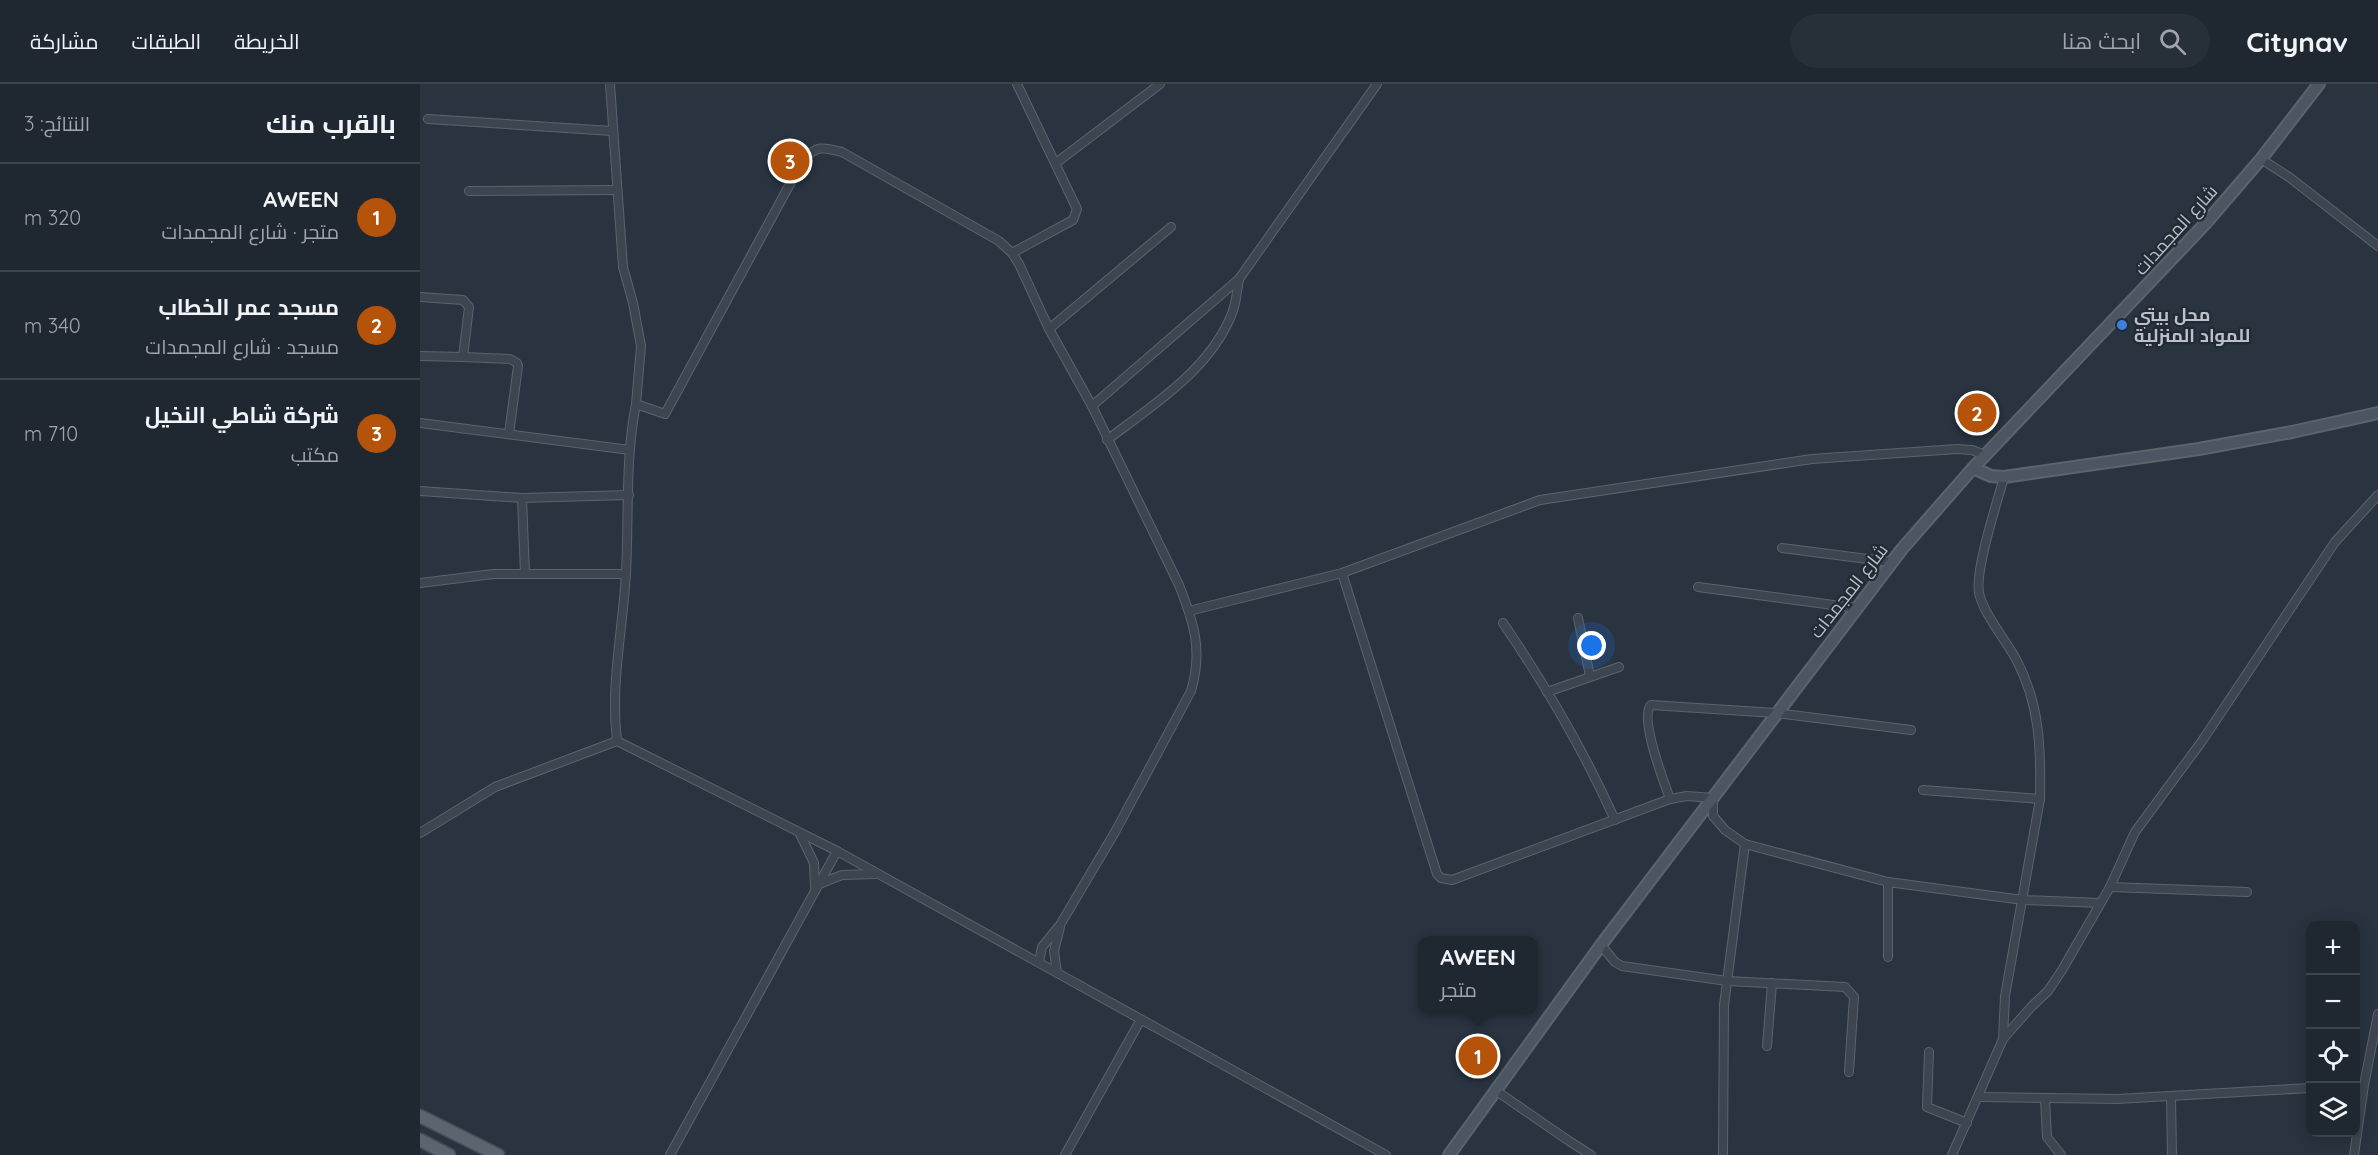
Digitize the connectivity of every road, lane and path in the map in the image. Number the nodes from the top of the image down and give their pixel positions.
1 (609, 84) edge
2 (1017, 84) edge
3 (1160, 84) edge
4 (1377, 84) edge
5 (2319, 84) edge
6 (428, 119) dead end
7 (612, 131) junction
8 (2261, 159) junction
9 (1056, 163) junction
10 (617, 190) junction
11 (469, 191) dead end
12 (1172, 227) dead end
13 (2378, 246) edge
14 (1012, 253) junction
15 (1239, 279) junction
16 (420, 297) edge
17 (1049, 329) junction
18 (420, 356) edge
19 (463, 357) junction
20 (636, 404) junction
21 (1092, 406) junction
22 (2378, 413) edge
23 (420, 423) edge
24 (509, 434) junction
25 (1107, 440) junction
26 (630, 450) junction
27 (1985, 455) junction
28 (1973, 468) junction
29 (2004, 477) junction
30 (420, 491) edge
31 (629, 495) junction
32 (2378, 495) edge
33 (522, 498) junction
34 (1782, 548) dead end
35 (1891, 562) junction
36 (1342, 573) junction
37 (525, 574) junction
38 (626, 574) junction
39 (420, 583) edge
40 (1698, 587) dead end
41 (1856, 608) junction
42 (1189, 611) junction
43 (1578, 618) dead end
44 (1503, 623) dead end
45 (1619, 667) dead end
46 (1590, 676) junction
47 (1547, 692) junction
48 (1776, 713) junction
49 (1911, 730) dead end
50 (617, 741) junction
51 (1923, 790) dead end
52 (1713, 798) junction
53 (2040, 799) junction
54 (1670, 800) junction
55 (1615, 820) junction
56 (799, 832) junction
57 (420, 833) edge
58 (1746, 844) junction
59 (837, 851) junction
60 (878, 874) junction
61 (1888, 882) junction
62 (817, 887) junction
63 (2110, 887) junction
64 (2247, 892) dead end
65 (2022, 900) junction
66 (2100, 903) junction
67 (1060, 926) junction
68 (1601, 945) junction
69 (1888, 957) dead end
70 (1039, 962) junction
71 (1057, 973) junction
72 (1727, 981) junction
73 (1772, 983) junction
74 (2378, 1014) edge
75 (1140, 1021) junction
76 (2003, 1039) junction
77 (1767, 1046) dead end
78 (1929, 1052) dead end
79 (1849, 1072) dead end
80 (2360, 1086) edge
81 (2306, 1088) edge
82 (1495, 1089) junction
83 (2171, 1096) junction
84 (1979, 1097) junction
85 (2045, 1099) junction
86 (420, 1116) edge
87 (1967, 1123) junction
88 (2356, 1137) edge
89 (420, 1140) edge
90 (449, 1155) edge
91 (498, 1155) edge
92 (670, 1155) edge
93 (1065, 1155) edge
94 (1386, 1155) edge
95 (1449, 1155) edge
96 (1591, 1155) edge
97 (1723, 1155) edge
98 (1952, 1155) edge
99 (2061, 1155) edge
100 (2172, 1155) edge
101 (2354, 1155) edge

1 - 7 street
2 - 9 street
3 - 9 street
4 - 15 street
5 - 8 main road, شارع المجمدات
6 - 7 street
7 - 10 street
8 - 13 street
8 - 27 main road, شارع المجمدات
9 - 14 street
10 - 11 street
10 - 20 street
12 - 17 street
14 - 17 street
14 - 20 street
15 - 21 street
15 - 25 street
16 - 19 street
17 - 21 street
18 - 19 street
19 - 24 street
20 - 26 street
21 - 25 street
22 - 29 main road
23 - 24 street
24 - 26 street
25 - 42 street
26 - 31 street
27 - 28 main road, شارع المجمدات
27 - 36 street
28 - 29 main road
28 - 35 main road, شارع المجمدات
29 - 53 street
30 - 33 street
31 - 33 street
31 - 38 street
32 - 63 street
33 - 37 street
34 - 35 street
35 - 41 main road, شارع المجمدات
36 - 42 street
36 - 55 street
37 - 38 street
37 - 39 street
38 - 50 street
40 - 41 street
41 - 48 main road, شارع المجمدات
42 - 67 street
43 - 46 street
44 - 47 street
45 - 46 street
46 - 47 street
47 - 55 street
48 - 49 street
48 - 52 main road, شارع المجمدات
48 - 54 street
50 - 56 street
50 - 57 street
51 - 53 street
52 - 54 street
52 - 58 street
52 - 68 main road, شارع المجمدات
53 - 65 street
54 - 55 street
56 - 59 street
56 - 62 street
58 - 61 street
58 - 72 street
59 - 60 street
59 - 62 street
60 - 62 street
60 - 70 street
61 - 65 street
61 - 69 street
62 - 92 street
63 - 64 street
63 - 66 street
65 - 66 street
65 - 76 street
66 - 76 street
67 - 70 street
67 - 71 street
68 - 72 street
68 - 82 main road, شارع المجمدات
70 - 71 street
71 - 75 street
72 - 73 street
72 - 97 street
73 - 77 street
73 - 79 street
74 - 80 street
75 - 93 street
75 - 94 street
76 - 84 street
78 - 87 street
81 - 83 street
82 - 95 main road, شارع المجمدات
82 - 96 street
83 - 85 street
83 - 100 street
84 - 85 street
84 - 87 street
85 - 99 street
86 - 91 main road
87 - 98 street
88 - 101 street
89 - 90 main road

